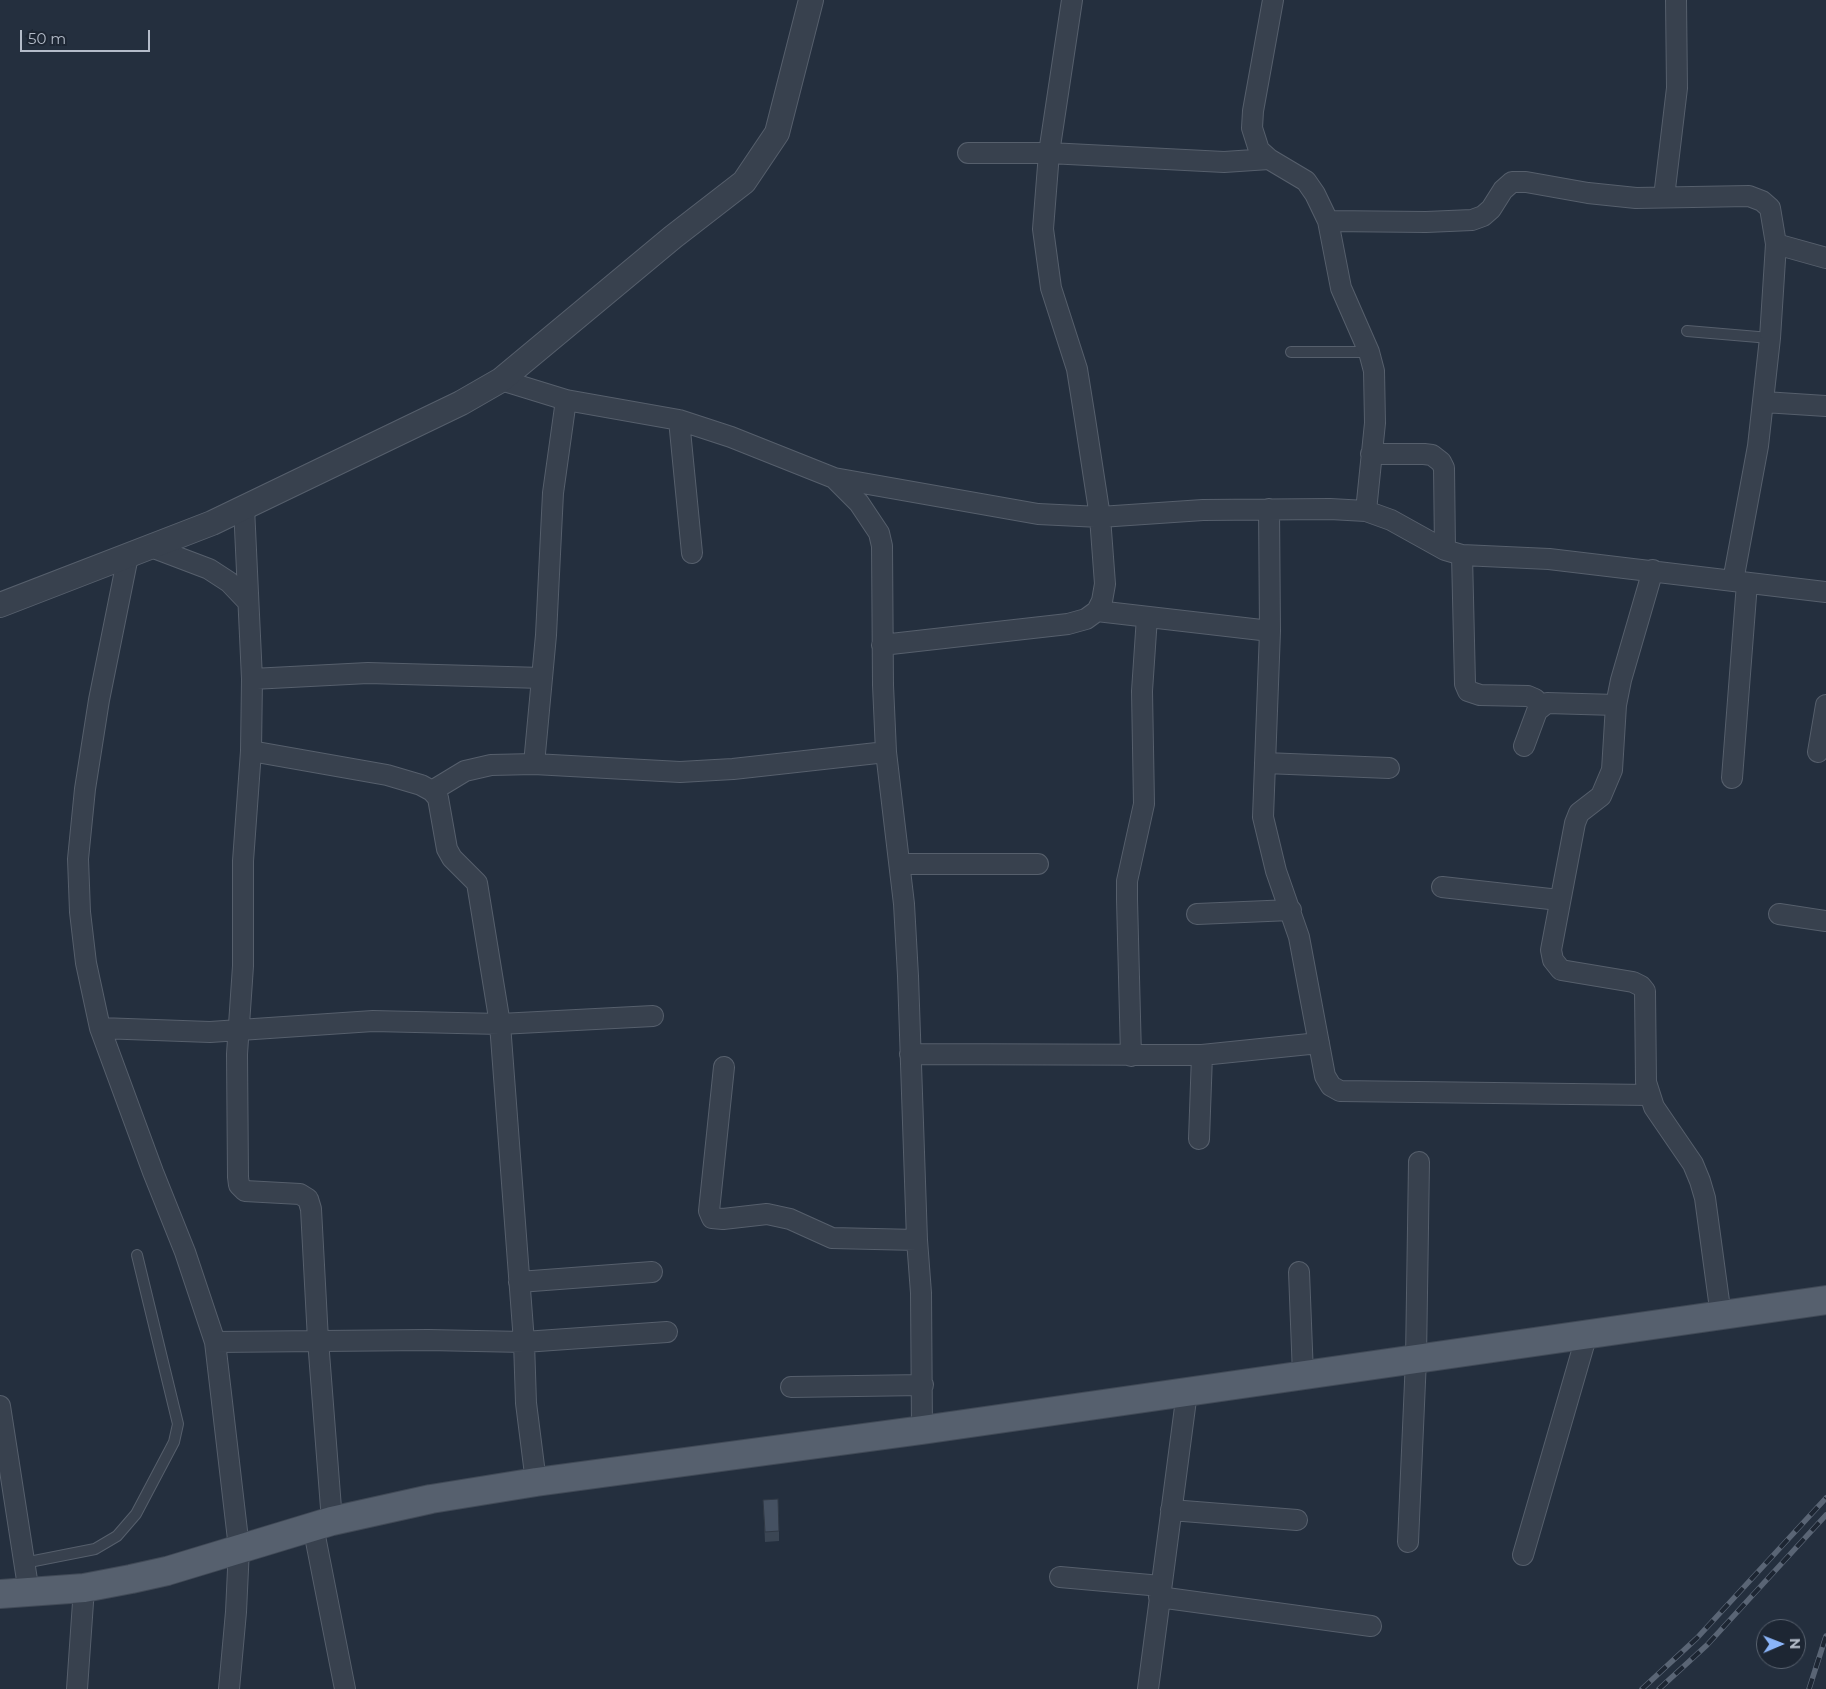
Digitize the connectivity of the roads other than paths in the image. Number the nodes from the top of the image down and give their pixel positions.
1 (811, 0) edge
2 (1072, 0) edge
3 (1273, 0) edge
4 (1676, 0) edge
5 (968, 153) dead end
6 (1049, 153) junction
7 (1269, 159) junction
8 (1664, 197) junction
9 (1328, 221) junction
10 (1776, 244) junction
11 (1826, 258) edge
12 (1687, 331) dead end
13 (1770, 338) junction
14 (1290, 352) dead end
15 (1369, 352) junction
16 (501, 380) junction
17 (566, 400) junction
18 (1764, 402) junction
19 (1826, 406) edge
20 (679, 420) junction
21 (1371, 454) junction
22 (834, 478) junction
23 (244, 507) junction
24 (1270, 509) junction
25 (1366, 511) junction
26 (1100, 517) junction
27 (151, 547) junction
28 (692, 553) dead end
29 (1454, 553) junction
30 (128, 556) junction
31 (1653, 570) junction
32 (1740, 582) junction
33 (1826, 592) edge
34 (248, 602) junction
35 (0, 605) edge
36 (1097, 611) junction
37 (1147, 618) junction
38 (1270, 631) junction
39 (882, 645) junction
40 (542, 678) junction
41 (252, 679) junction
42 (1616, 705) junction
43 (1826, 705) edge
44 (1541, 706) junction
45 (1524, 746) dead end
46 (250, 751) junction
47 (886, 752) junction
48 (1818, 752) dead end
49 (1265, 763) junction
50 (534, 764) junction
51 (1389, 768) dead end
52 (1732, 778) dead end
53 (432, 791) junction
54 (900, 864) junction
55 (1038, 864) dead end
56 (1442, 887) dead end
57 (1559, 900) junction
58 (1291, 910) junction
59 (1197, 914) dead end
60 (1779, 914) dead end
61 (1826, 921) edge
62 (653, 1016) dead end
63 (500, 1024) junction
64 (100, 1028) junction
65 (239, 1031) junction
66 (1319, 1043) junction
67 (910, 1054) junction
68 (1202, 1055) junction
69 (1131, 1056) junction
70 (724, 1067) dead end
71 (1649, 1095) junction
72 (1199, 1139) dead end
73 (1418, 1162) dead end
74 (917, 1240) junction
75 (137, 1255) dead end
76 (652, 1272) dead end
77 (1299, 1272) dead end
78 (519, 1282) junction
79 (1826, 1300) edge
80 (1721, 1316) junction
81 (666, 1332) dead end
82 (1587, 1334) junction
83 (318, 1340) junction
84 (215, 1342) junction
85 (524, 1342) junction
86 (1416, 1359) junction
87 (1303, 1375) junction
88 (923, 1385) junction
89 (791, 1387) dead end
90 (1187, 1392) junction
91 (0, 1406) edge
92 (922, 1430) junction
93 (536, 1482) junction
94 (1171, 1510) junction
95 (1297, 1520) dead end
96 (322, 1524) junction
97 (1408, 1542) dead end
98 (239, 1548) junction
99 (1523, 1554) dead end
100 (24, 1563) junction
101 (1060, 1577) dead end
102 (84, 1588) junction
103 (1160, 1591) junction
104 (29, 1592) junction
105 (0, 1594) edge
106 (1371, 1626) dead end
107 (76, 1689) edge
108 (229, 1689) edge
109 (345, 1689) edge
110 (1148, 1689) edge

1 - 16 street
2 - 6 street
3 - 7 street
4 - 8 street
5 - 6 street
6 - 7 street
6 - 26 street
7 - 9 street
8 - 9 street
8 - 10 street
9 - 15 street
10 - 11 street
10 - 13 street
12 - 13 lane
13 - 18 street
14 - 15 lane
15 - 21 street
16 - 17 street
16 - 23 street
17 - 20 street
17 - 40 street
18 - 19 street
18 - 32 street
20 - 22 street
20 - 28 street
21 - 25 street
21 - 29 street
22 - 26 street
22 - 39 street
23 - 27 street
23 - 34 street
24 - 25 street
24 - 26 street
24 - 38 street
25 - 29 street
26 - 36 street
27 - 30 street
27 - 34 street
29 - 31 street
29 - 44 street
30 - 35 street
30 - 64 street
31 - 32 street
31 - 42 street
32 - 33 street
32 - 52 street
34 - 41 street
36 - 37 street
36 - 39 street
37 - 38 street
37 - 69 street
38 - 49 street
39 - 47 street
40 - 41 street
40 - 50 street
41 - 46 street
42 - 44 street
42 - 57 street
43 - 48 street
44 - 45 street
46 - 53 street
46 - 65 street
47 - 50 street
47 - 54 street
49 - 51 street
49 - 58 street
50 - 53 street
53 - 63 street
54 - 55 street
54 - 67 street
56 - 57 street
57 - 71 street
58 - 59 street
58 - 66 street
60 - 61 street
62 - 63 street
63 - 65 street
63 - 78 street
64 - 65 street
64 - 84 street
65 - 83 street
66 - 68 street
66 - 71 street
67 - 69 street
67 - 74 street
68 - 69 street
68 - 72 street
70 - 74 street
71 - 80 street
73 - 86 street
74 - 88 street
75 - 100 lane
76 - 78 street
77 - 87 street
78 - 85 street
79 - 80 main road
80 - 82 main road
81 - 85 street
82 - 86 main road
82 - 99 street
83 - 84 street
83 - 85 street
83 - 96 street
84 - 98 street
85 - 93 street
86 - 87 main road
86 - 97 street
87 - 90 main road
88 - 89 street
88 - 92 street
90 - 92 main road
90 - 94 street
91 - 100 street
92 - 93 main road
93 - 96 main road
94 - 95 street
94 - 103 street
96 - 98 main road
96 - 109 street
98 - 102 main road
98 - 108 street
100 - 104 street
101 - 103 street
102 - 104 main road
102 - 107 street
103 - 106 street
103 - 110 street
104 - 105 main road

